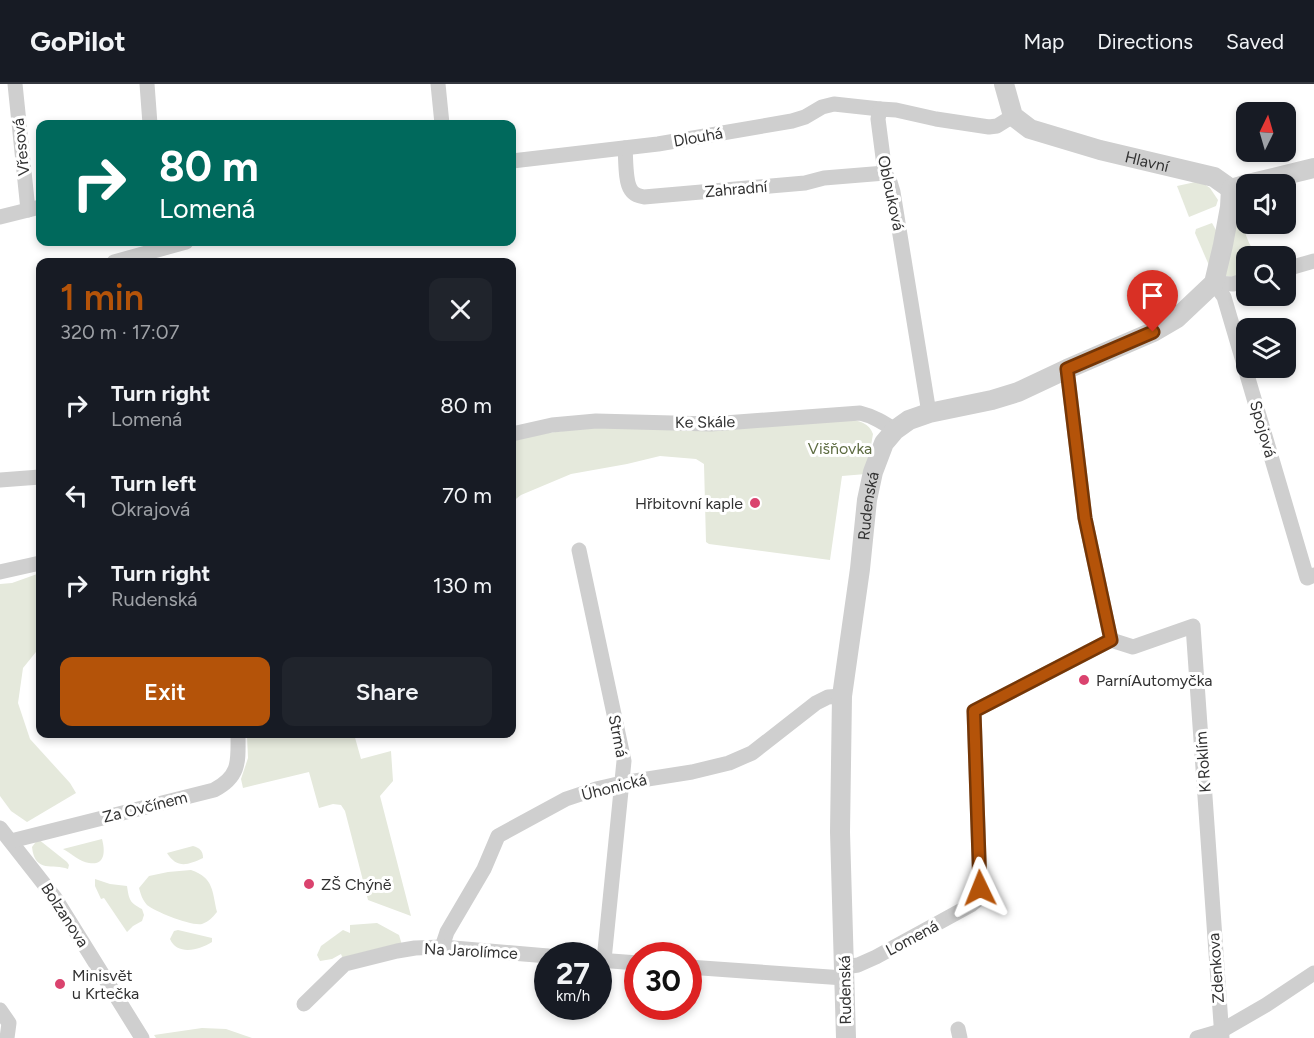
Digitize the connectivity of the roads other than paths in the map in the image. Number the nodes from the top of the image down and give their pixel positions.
1 (15, 84) edge
2 (147, 84) edge
3 (438, 84) edge
4 (1004, 84) edge
5 (880, 109) junction
6 (1013, 116) junction
7 (150, 120) edge
8 (442, 120) edge
9 (625, 148) junction
10 (516, 161) edge
11 (1314, 168) edge
12 (885, 173) junction
13 (1232, 189) junction
14 (34, 209) edge
15 (0, 217) edge
16 (172, 246) edge
17 (128, 258) edge
18 (1314, 261) edge
19 (1296, 266) edge
20 (1214, 283) junction
21 (1236, 283) edge
22 (1067, 369) junction
23 (929, 413) junction
24 (895, 430) junction
25 (516, 433) edge
26 (36, 477) edge
27 (0, 480) edge
28 (579, 550) dead end
29 (36, 564) edge
30 (0, 572) edge
31 (1310, 576) edge
32 (1111, 640) junction
33 (842, 696) junction
34 (238, 738) edge
35 (622, 783) junction
36 (0, 828) edge
37 (11, 841) junction
38 (1213, 898) joint
39 (603, 942) edge
40 (442, 947) junction
41 (534, 955) edge
42 (702, 968) edge
43 (844, 973) junction
44 (1314, 973) edge
45 (304, 1004) dead end
46 (0, 1010) edge
47 (1221, 1034) edge
48 (7, 1038) edge
49 (142, 1038) edge
50 (846, 1038) edge
51 (1197, 1038) edge

1 - 14 street, Vřesová
2 - 7 street
3 - 8 street
4 - 6 street
5 - 6 street
5 - 9 street, Dlouhá
5 - 12 street, Oblouková
6 - 13 street, Hlavní
9 - 10 street, Dlouhá
9 - 12 street, Zahradní
11 - 13 street
12 - 23 street, Oblouková
13 - 20 street
14 - 15 street, Vřesová
16 - 17 street
18 - 19 street
20 - 21 street
20 - 22 street, Rudenská
20 - 31 street, Spojová
22 - 23 street, Rudenská
22 - 32 street
23 - 24 street, Rudenská
24 - 25 street, Ke Skále
24 - 33 street, Rudenská
26 - 27 street
28 - 35 street, Strmá
29 - 30 street
32 - 38 street, K Roklím
32 - 43 street, Lomená
33 - 35 street, Úhonická
33 - 43 street, Rudenská
34 - 37 street, Za Ovčínem
35 - 39 street, Strmá
35 - 40 street, Úhonická
36 - 37 street, Bolzanova
37 - 49 street, Bolzanova
38 - 47 street, Zdenkova
40 - 41 street, Na Jarolímce
40 - 45 street, Na Jarolímce
42 - 43 street
43 - 50 street, Rudenská
44 - 47 street
46 - 48 street
47 - 51 street

